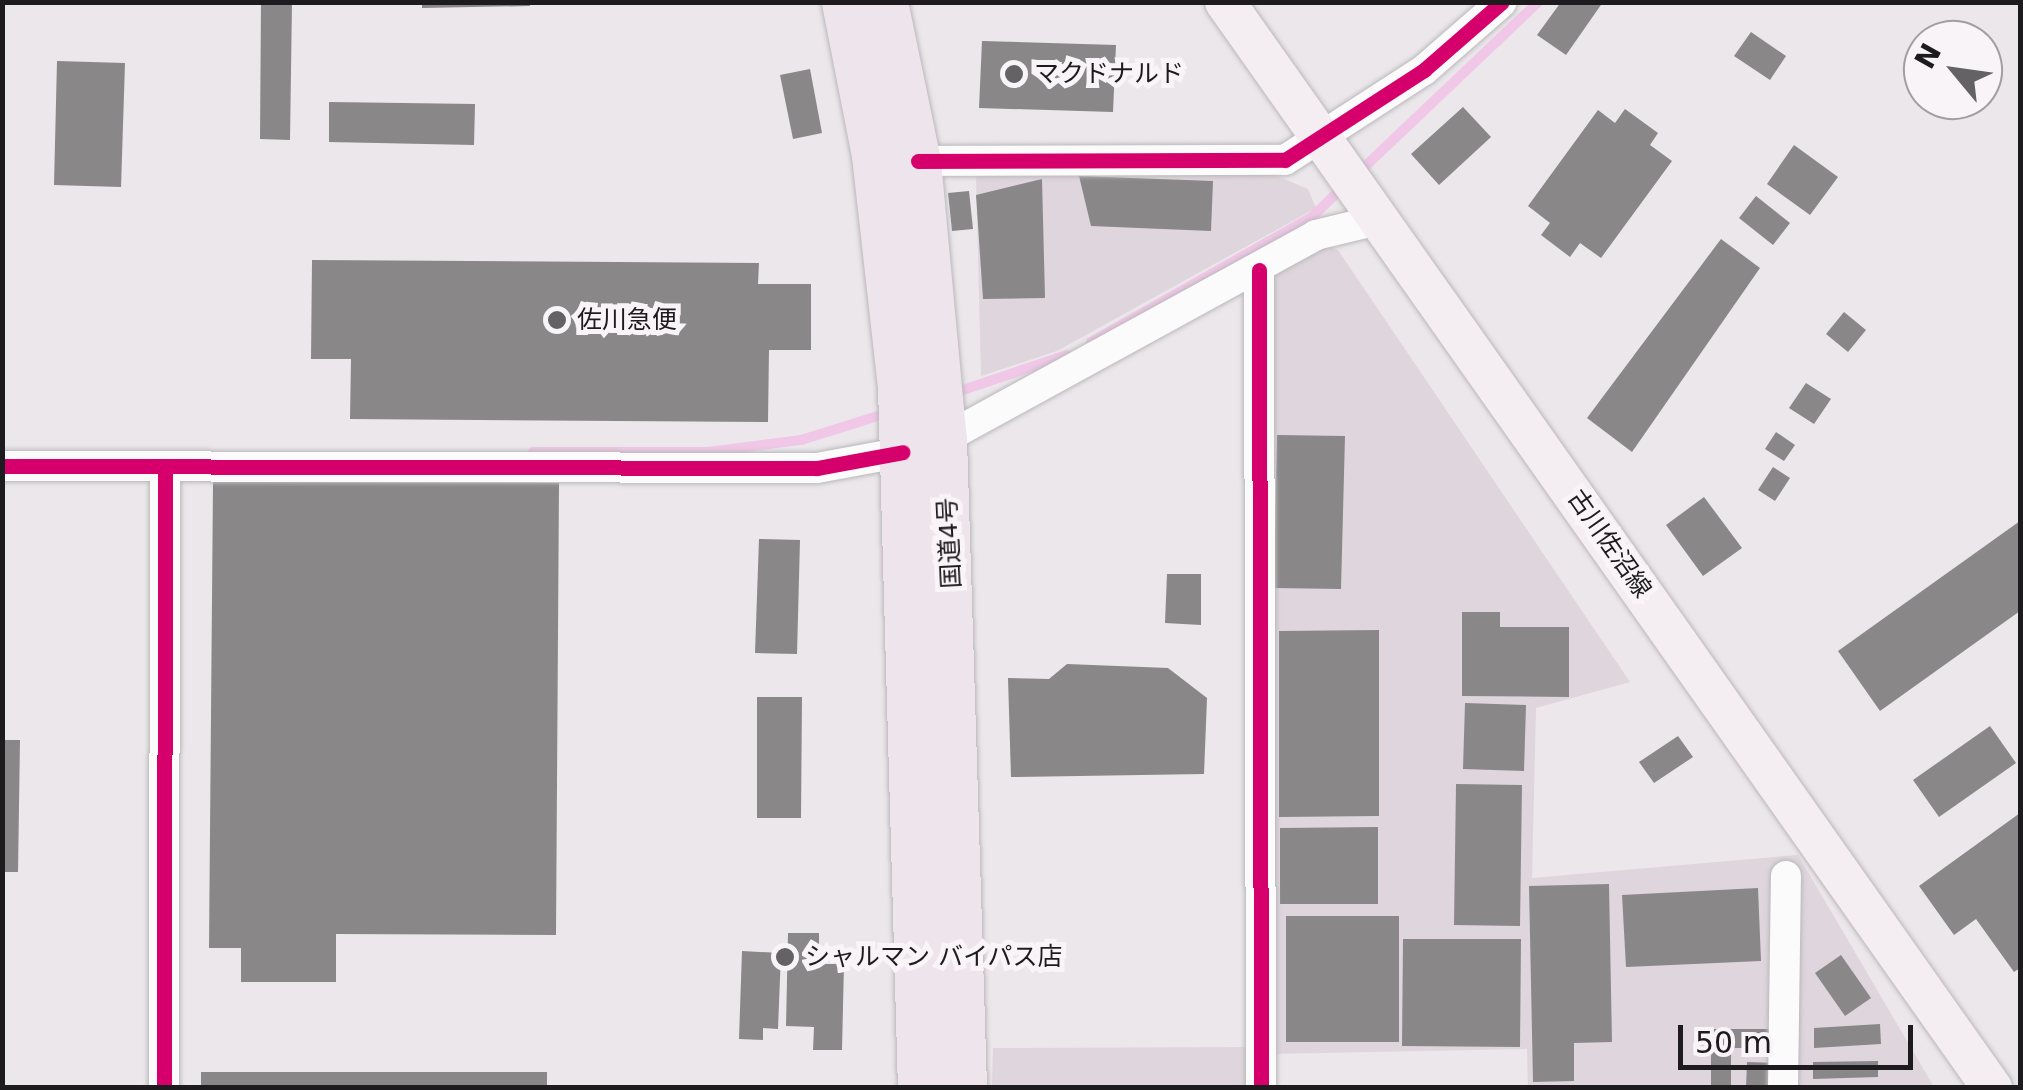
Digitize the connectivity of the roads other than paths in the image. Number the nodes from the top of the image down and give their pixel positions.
1 (844, 2) edge
2 (885, 2) edge
3 (1224, 2) edge
4 (1502, 2) edge
5 (1332, 154) junction
6 (918, 162) junction
7 (1372, 211) junction
8 (1259, 270) junction
9 (922, 417) junction
10 (2, 466) edge
11 (164, 468) junction
12 (1786, 876) dead end
13 (164, 1088) edge
14 (920, 1088) edge
15 (964, 1088) edge
16 (1261, 1088) edge
17 (1783, 1088) edge
18 (1992, 1088) edge

1 - 9 highway, 国道4号
2 - 6 highway, 国道4号
3 - 5 main road, 古川佐沼線
4 - 5 street
5 - 6 street
5 - 7 main road, 古川佐沼線
6 - 9 highway, 国道4号
7 - 8 street
7 - 18 main road, 古川佐沼線
8 - 9 street
8 - 16 street
9 - 11 street
9 - 14 highway, 国道4号
9 - 15 highway, 国道4号
10 - 11 street
11 - 13 street
12 - 17 street

